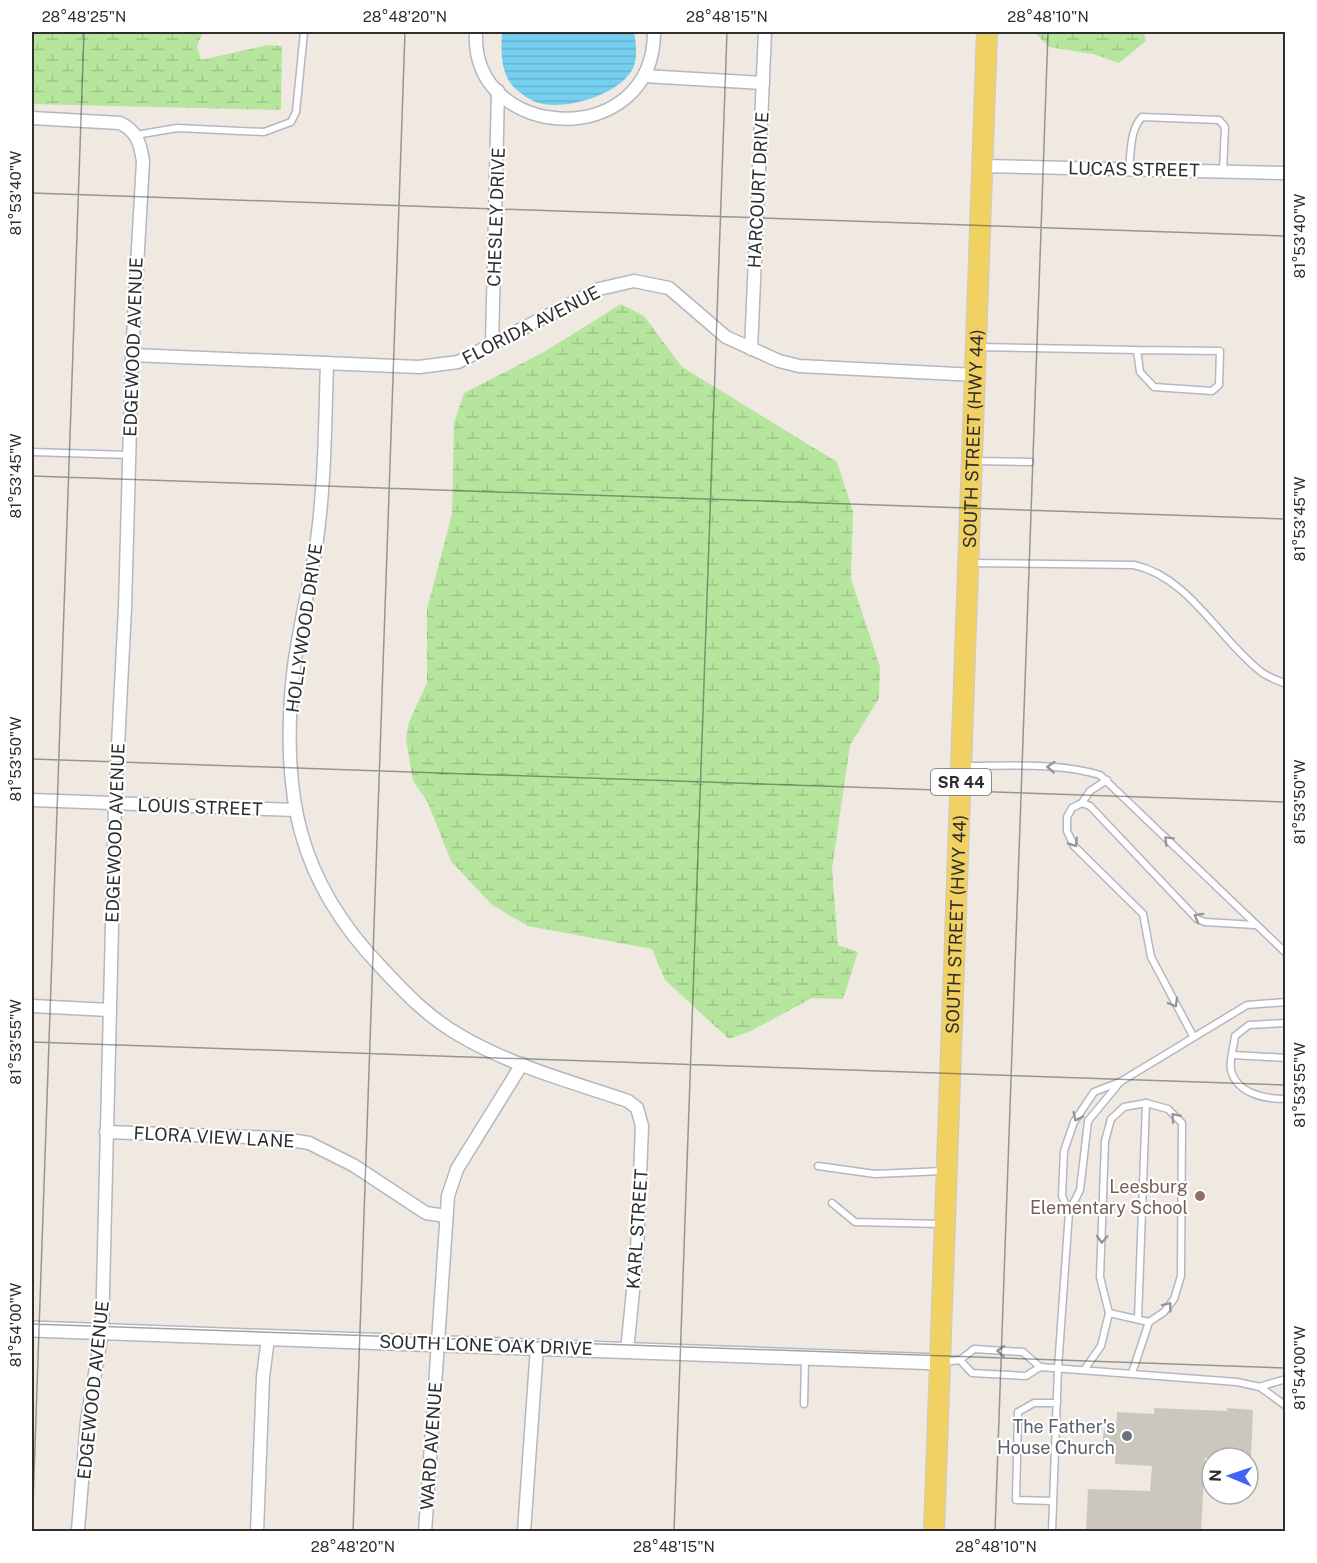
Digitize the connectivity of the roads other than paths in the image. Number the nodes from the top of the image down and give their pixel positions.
1 (304, 32) edge
2 (476, 32) edge
3 (654, 32) edge
4 (765, 32) edge
5 (987, 32) edge
6 (644, 76) junction
7 (763, 83) junction
8 (498, 91) junction
9 (32, 118) edge
10 (136, 135) junction
11 (983, 165) junction
12 (1129, 169) junction
13 (1223, 171) junction
14 (1286, 173) edge
15 (492, 344) junction
16 (977, 347) junction
17 (751, 349) junction
18 (1137, 350) junction
19 (132, 355) junction
20 (327, 363) junction
21 (976, 375) junction
22 (32, 452) edge
23 (129, 455) junction
24 (973, 461) junction
25 (1030, 462) dead end
26 (969, 563) junction
27 (1286, 684) edge
28 (962, 766) junction
29 (1107, 780) junction
30 (32, 800) edge
31 (1082, 803) junction
32 (115, 804) junction
33 (296, 810) junction
34 (1255, 925) junction
35 (1286, 953) edge
36 (1286, 1002) edge
37 (32, 1006) edge
38 (110, 1010) junction
39 (1286, 1023) edge
40 (1193, 1036) junction
41 (1233, 1055) junction
42 (1286, 1058) edge
43 (522, 1064) junction
44 (1120, 1082) junction
45 (1286, 1099) edge
46 (1146, 1103) junction
47 (637, 1108) joint
48 (106, 1132) junction
49 (818, 1166) dead end
50 (947, 1171) junction
51 (832, 1203) dead end
52 (1070, 1212) junction
53 (445, 1216) junction
54 (945, 1224) junction
55 (1109, 1313) junction
56 (1138, 1320) junction
57 (1149, 1322) junction
58 (32, 1329) edge
59 (102, 1332) junction
60 (268, 1338) junction
61 (437, 1344) junction
62 (537, 1347) junction
63 (627, 1351) junction
64 (805, 1357) junction
65 (960, 1360) junction
66 (940, 1362) junction
67 (1040, 1367) junction
68 (1058, 1368) junction
69 (1084, 1370) junction
70 (1132, 1374) junction
71 (1286, 1379) edge
72 (1259, 1387) junction
73 (1057, 1403) junction
74 (804, 1404) dead end
75 (1286, 1406) edge
76 (1053, 1501) junction
77 (78, 1530) dead end
78 (258, 1532) edge
79 (426, 1532) edge
80 (524, 1532) edge
81 (934, 1532) edge
82 (1052, 1532) edge

1 - 10 lane
2 - 8 street
3 - 6 street
4 - 7 street, HARCOURT DRIVE
5 - 11 main road, SOUTH STREET (HWY 44) / SR 44
6 - 7 street
6 - 8 street
7 - 17 street, HARCOURT DRIVE
8 - 15 street, CHESLEY DRIVE
9 - 10 street
10 - 19 street, EDGEWOOD AVENUE
11 - 12 street, LUCAS STREET
11 - 16 main road, SOUTH STREET (HWY 44) / SR 44
12 - 13 street, LUCAS STREET
12 - 13 lane
13 - 14 street, LUCAS STREET
15 - 17 street, FLORIDA AVENUE
15 - 20 street, FLORIDA AVENUE
16 - 18 lane
16 - 21 main road, SOUTH STREET (HWY 44) / SR 44
17 - 21 street, FLORIDA AVENUE
18 - 18 lane
19 - 20 street, FLORIDA AVENUE
19 - 23 street, EDGEWOOD AVENUE
20 - 33 street, HOLLYWOOD DRIVE
21 - 24 main road, SOUTH STREET (HWY 44) / SR 44
22 - 23 lane
23 - 32 street, EDGEWOOD AVENUE
24 - 25 lane
24 - 26 main road, SOUTH STREET (HWY 44) / SR 44
26 - 27 lane
26 - 28 main road, SOUTH STREET (HWY 44) / SR 44
29 -> 28 lane
28 - 50 main road, SOUTH STREET (HWY 44) / SR 44
29 - 31 lane
34 -> 29 lane
30 - 32 street, LOUIS STREET
34 -> 31 lane
31 -> 40 lane
32 - 33 street, LOUIS STREET
32 - 38 street, EDGEWOOD AVENUE
33 - 43 street, HOLLYWOOD DRIVE
34 - 35 lane
36 - 40 lane
37 - 38 street
38 - 48 street, EDGEWOOD AVENUE
39 - 41 lane
40 - 44 lane
41 - 42 lane
41 - 45 lane
43 - 47 street, HOLLYWOOD DRIVE
43 - 53 street, WARD AVENUE
44 - 52 lane
44 -> 52 lane
46 -> 55 lane
46 - 56 lane
57 -> 46 lane
47 - 63 street, KARL STREET
48 - 53 street, FLORA VIEW LANE
48 - 59 street, EDGEWOOD AVENUE
49 - 50 lane
50 - 54 main road, SOUTH STREET (HWY 44) / SR 44
51 - 54 lane
52 - 68 lane
53 - 61 street, WARD AVENUE
54 - 66 main road, SOUTH STREET (HWY 44) / SR 44
55 - 56 lane
55 - 69 lane
56 - 57 lane
57 - 70 lane
58 - 59 street, SOUTH LONE OAK DRIVE
59 - 60 street, SOUTH LONE OAK DRIVE
59 - 77 street, EDGEWOOD AVENUE
60 - 61 street, SOUTH LONE OAK DRIVE
60 - 78 street
61 - 62 street, SOUTH LONE OAK DRIVE
61 - 79 street, WARD AVENUE
62 - 63 street, SOUTH LONE OAK DRIVE
62 - 80 street
63 - 64 street, SOUTH LONE OAK DRIVE
64 - 66 street, SOUTH LONE OAK DRIVE
64 - 74 lane
65 - 66 lane
65 - 67 lane
67 -> 65 lane
66 - 81 main road, SOUTH STREET (HWY 44) / SR 44
67 - 68 lane
68 - 69 lane
68 - 73 lane
69 - 70 lane
70 - 72 lane
71 - 72 lane
72 - 75 lane
73 - 76 lane
73 - 76 lane
76 - 82 lane

